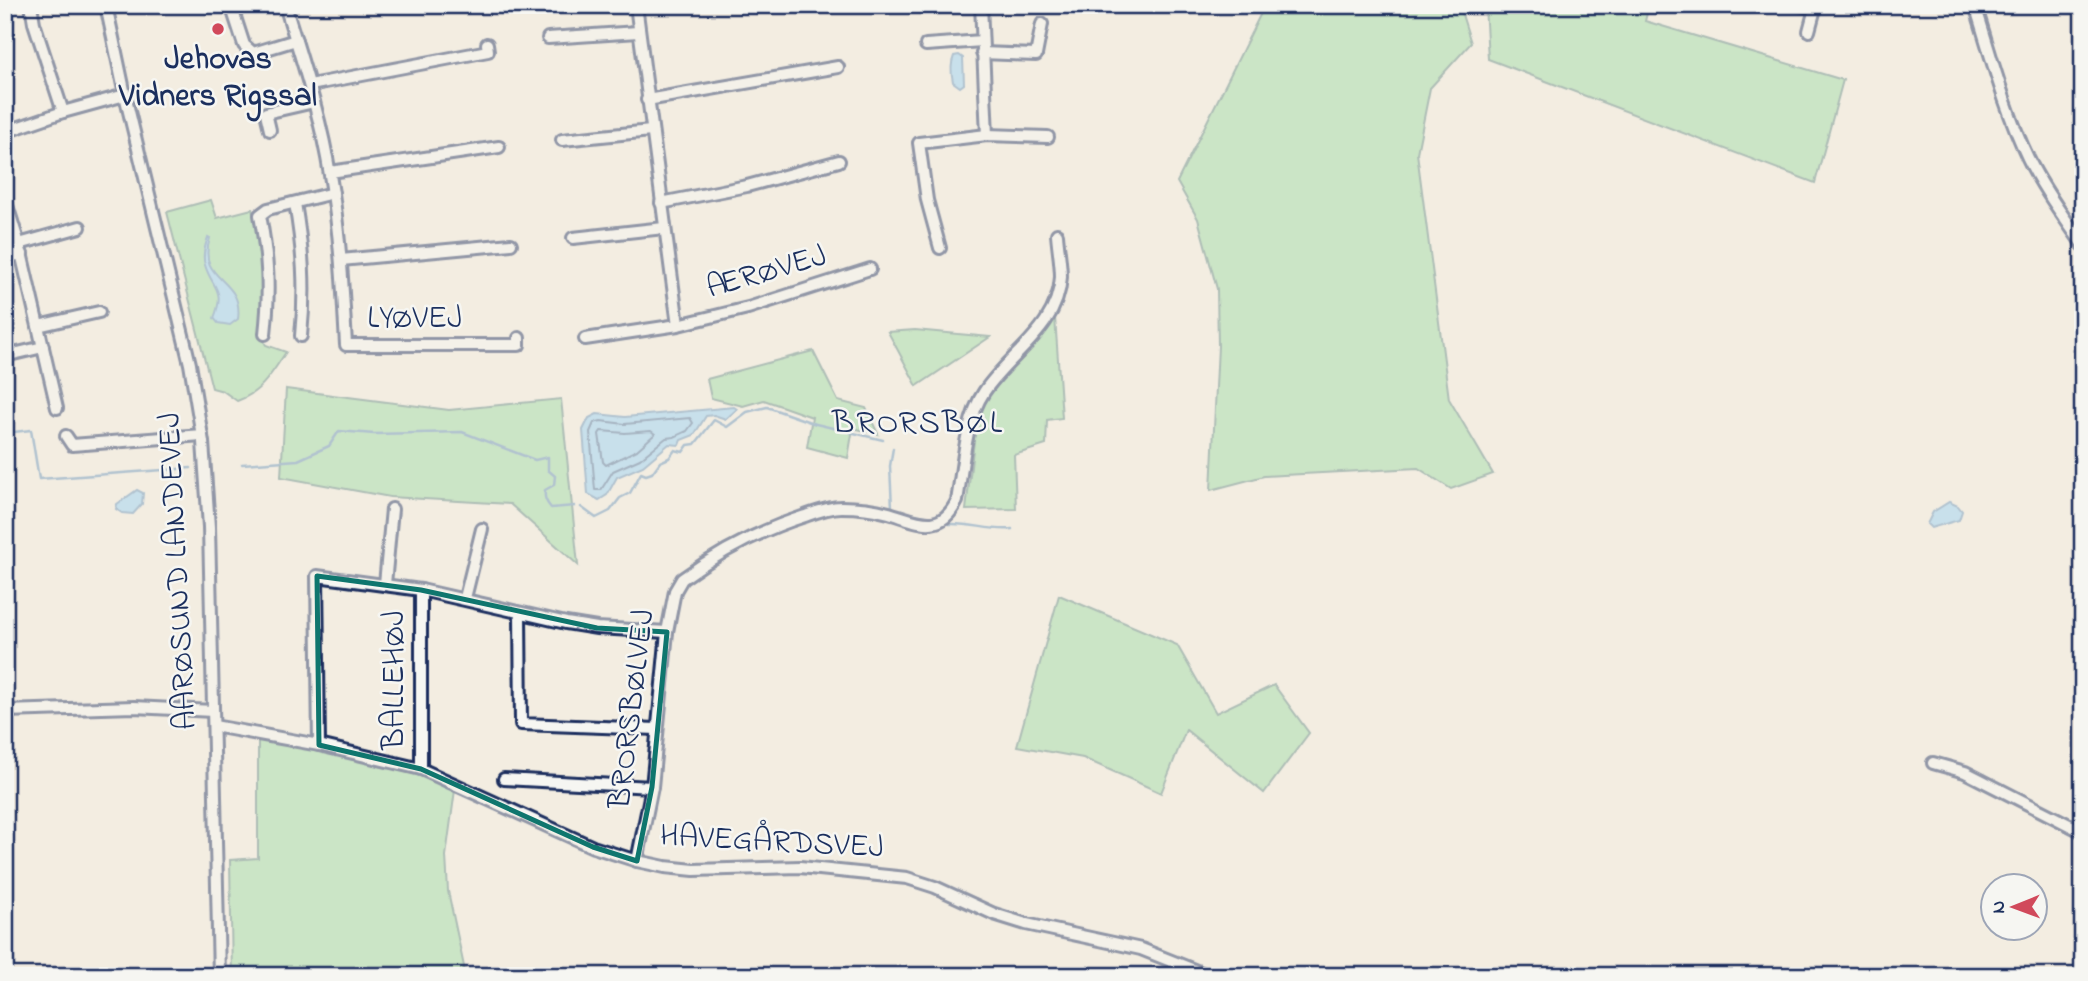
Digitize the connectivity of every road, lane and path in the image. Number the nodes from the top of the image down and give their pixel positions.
1 (31, 5) edge
2 (106, 5) edge
3 (231, 5) edge
4 (285, 5) edge
5 (636, 5) edge
6 (981, 5) edge
7 (1801, 5) edge
8 (1975, 5) edge
9 (1815, 7) edge
10 (1042, 24) dead end
11 (1809, 31) dead end
12 (638, 32) junction
13 (548, 38) dead end
14 (296, 40) junction
15 (487, 44) dead end
16 (926, 45) dead end
17 (982, 47) junction
18 (838, 67) dead end
19 (310, 85) junction
20 (124, 96) junction
21 (647, 100) junction
22 (314, 102) junction
23 (63, 112) junction
24 (270, 130) dead end
25 (651, 131) junction
26 (5, 132) edge
27 (987, 135) junction
28 (1048, 137) dead end
29 (562, 139) dead end
30 (499, 147) dead end
31 (839, 161) dead end
32 (330, 172) junction
33 (333, 192) junction
34 (5, 199) edge
35 (295, 202) junction
36 (661, 203) junction
37 (80, 227) dead end
38 (664, 228) junction
39 (1057, 234) dead end
40 (573, 238) dead end
41 (510, 244) dead end
42 (2083, 245) edge
43 (940, 247) dead end
44 (20, 249) junction
45 (5, 258) edge
46 (341, 260) junction
47 (870, 270) dead end
48 (99, 312) dead end
49 (38, 326) junction
50 (678, 326) junction
51 (265, 334) dead end
52 (301, 336) dead end
53 (519, 338) dead end
54 (585, 339) dead end
55 (43, 347) junction
56 (5, 356) edge
57 (57, 408) dead end
58 (202, 435) junction
59 (66, 436) dead end
60 (392, 509) dead end
61 (482, 529) dead end
62 (385, 584) junction
63 (421, 590) junction
64 (465, 598) junction
65 (520, 614) junction
66 (667, 632) junction
67 (5, 711) edge
68 (213, 711) junction
69 (214, 726) junction
70 (657, 729) junction
71 (319, 745) junction
72 (1933, 763) dead end
73 (421, 769) junction
74 (504, 779) dead end
75 (652, 786) junction
76 (2083, 832) edge
77 (636, 861) junction
78 (219, 976) edge
79 (1209, 976) edge

1 - 23 street
2 - 20 street, AARØSUND LANDEVEJ
3 - 14 street
4 - 14 street, LYØVEJ
5 - 12 street, ÆRØVEJ
6 - 17 street
7 - 9 street
8 - 42 street
9 - 11 street
10 - 17 street
12 - 13 street
12 - 21 street, ÆRØVEJ
14 - 19 street, LYØVEJ
15 - 19 street
16 - 17 street
17 - 27 street
18 - 21 street
19 - 22 street, LYØVEJ
20 - 23 street
20 - 58 street, AARØSUND LANDEVEJ
21 - 25 street, ÆRØVEJ
22 - 24 street
22 - 32 street, LYØVEJ
23 - 26 street
25 - 29 street
25 - 36 street, ÆRØVEJ
27 - 28 street
27 - 43 street
30 - 32 street
31 - 36 street
32 - 33 street, LYØVEJ
33 - 35 street
33 - 46 street, LYØVEJ
34 - 44 street
35 - 51 street
35 - 52 street
36 - 38 street, ÆRØVEJ
37 - 44 street
38 - 40 street
38 - 50 street, ÆRØVEJ
39 - 66 street, BRORSBØLVEJ
41 - 46 street, LYØVEJ
44 - 45 street
44 - 49 street
46 - 53 street, LYØVEJ
47 - 50 street, ÆRØVEJ
48 - 49 street
49 - 55 street
50 - 54 street, ÆRØVEJ
55 - 56 street
55 - 57 street
58 - 59 street
58 - 68 street, AARØSUND LANDEVEJ
60 - 62 street, BALLEHØJ
61 - 64 street
62 - 63 street, BALLEHØJ
62 - 71 street, BALLEHØJ
63 - 64 street, BALLEHØJ
63 - 73 street, BALLEHØJ
64 - 65 street, BALLEHØJ
65 - 66 street, BALLEHØJ
65 - 70 street
66 - 70 street, BRORSBØLVEJ
67 - 68 street
68 - 69 street, AARØSUND LANDEVEJ
69 - 71 street, HAVEGÅRDSVEJ
69 - 78 street, AARØSUND LANDEVEJ
70 - 75 street, BRORSBØLVEJ
71 - 73 street, HAVEGÅRDSVEJ
72 - 76 street
73 - 77 street, HAVEGÅRDSVEJ
74 - 75 street
75 - 77 street, BRORSBØLVEJ
77 - 79 street, HAVEGÅRDSVEJ

